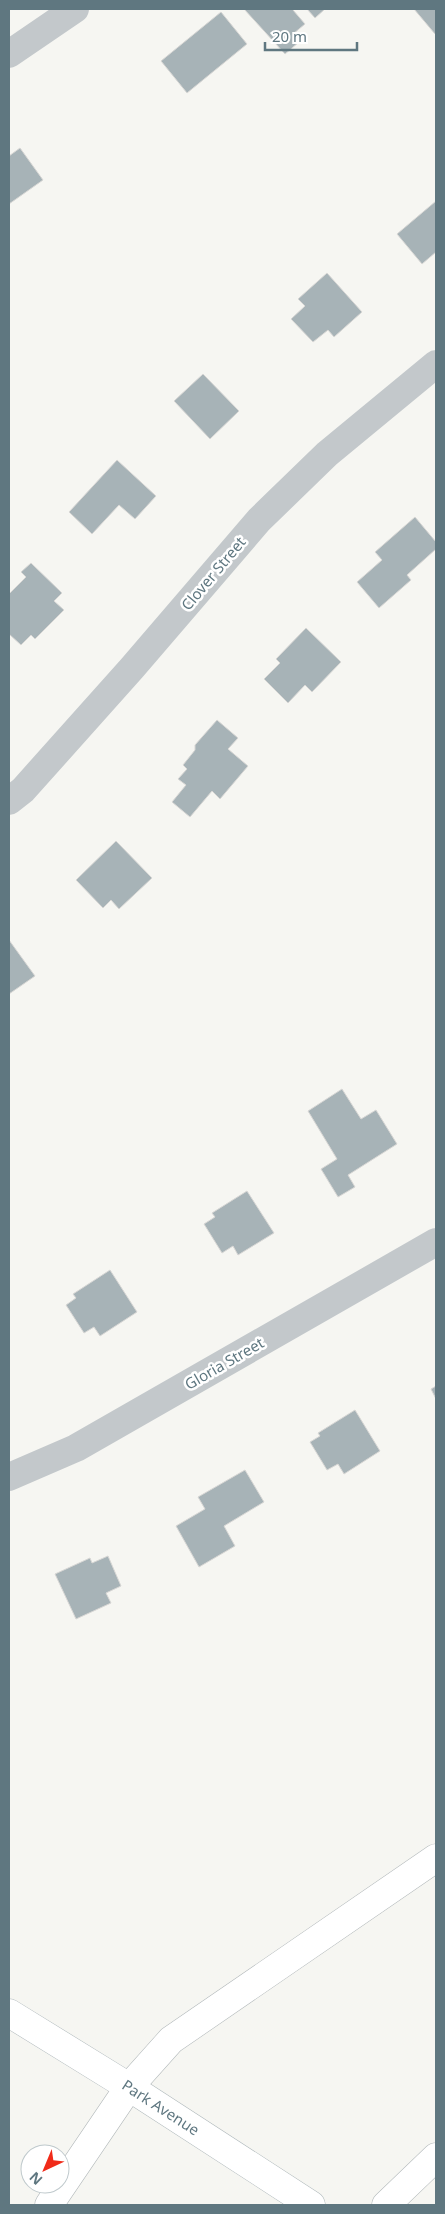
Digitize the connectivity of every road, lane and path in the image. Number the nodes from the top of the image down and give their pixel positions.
1 (75, 9) edge
2 (9, 54) edge
3 (436, 364) edge
4 (9, 801) edge
5 (436, 1242) edge
6 (9, 1477) edge
7 (436, 1858) edge
8 (9, 2013) edge
9 (130, 2087) junction
10 (436, 2157) edge
11 (49, 2205) edge
12 (312, 2205) edge
13 (386, 2205) edge

1 - 2 street
3 - 4 street, Clover Street
5 - 6 street, Gloria Street
7 - 9 main road
8 - 9 main road, Park Avenue
9 - 11 main road
9 - 12 main road, Park Avenue
10 - 13 main road

